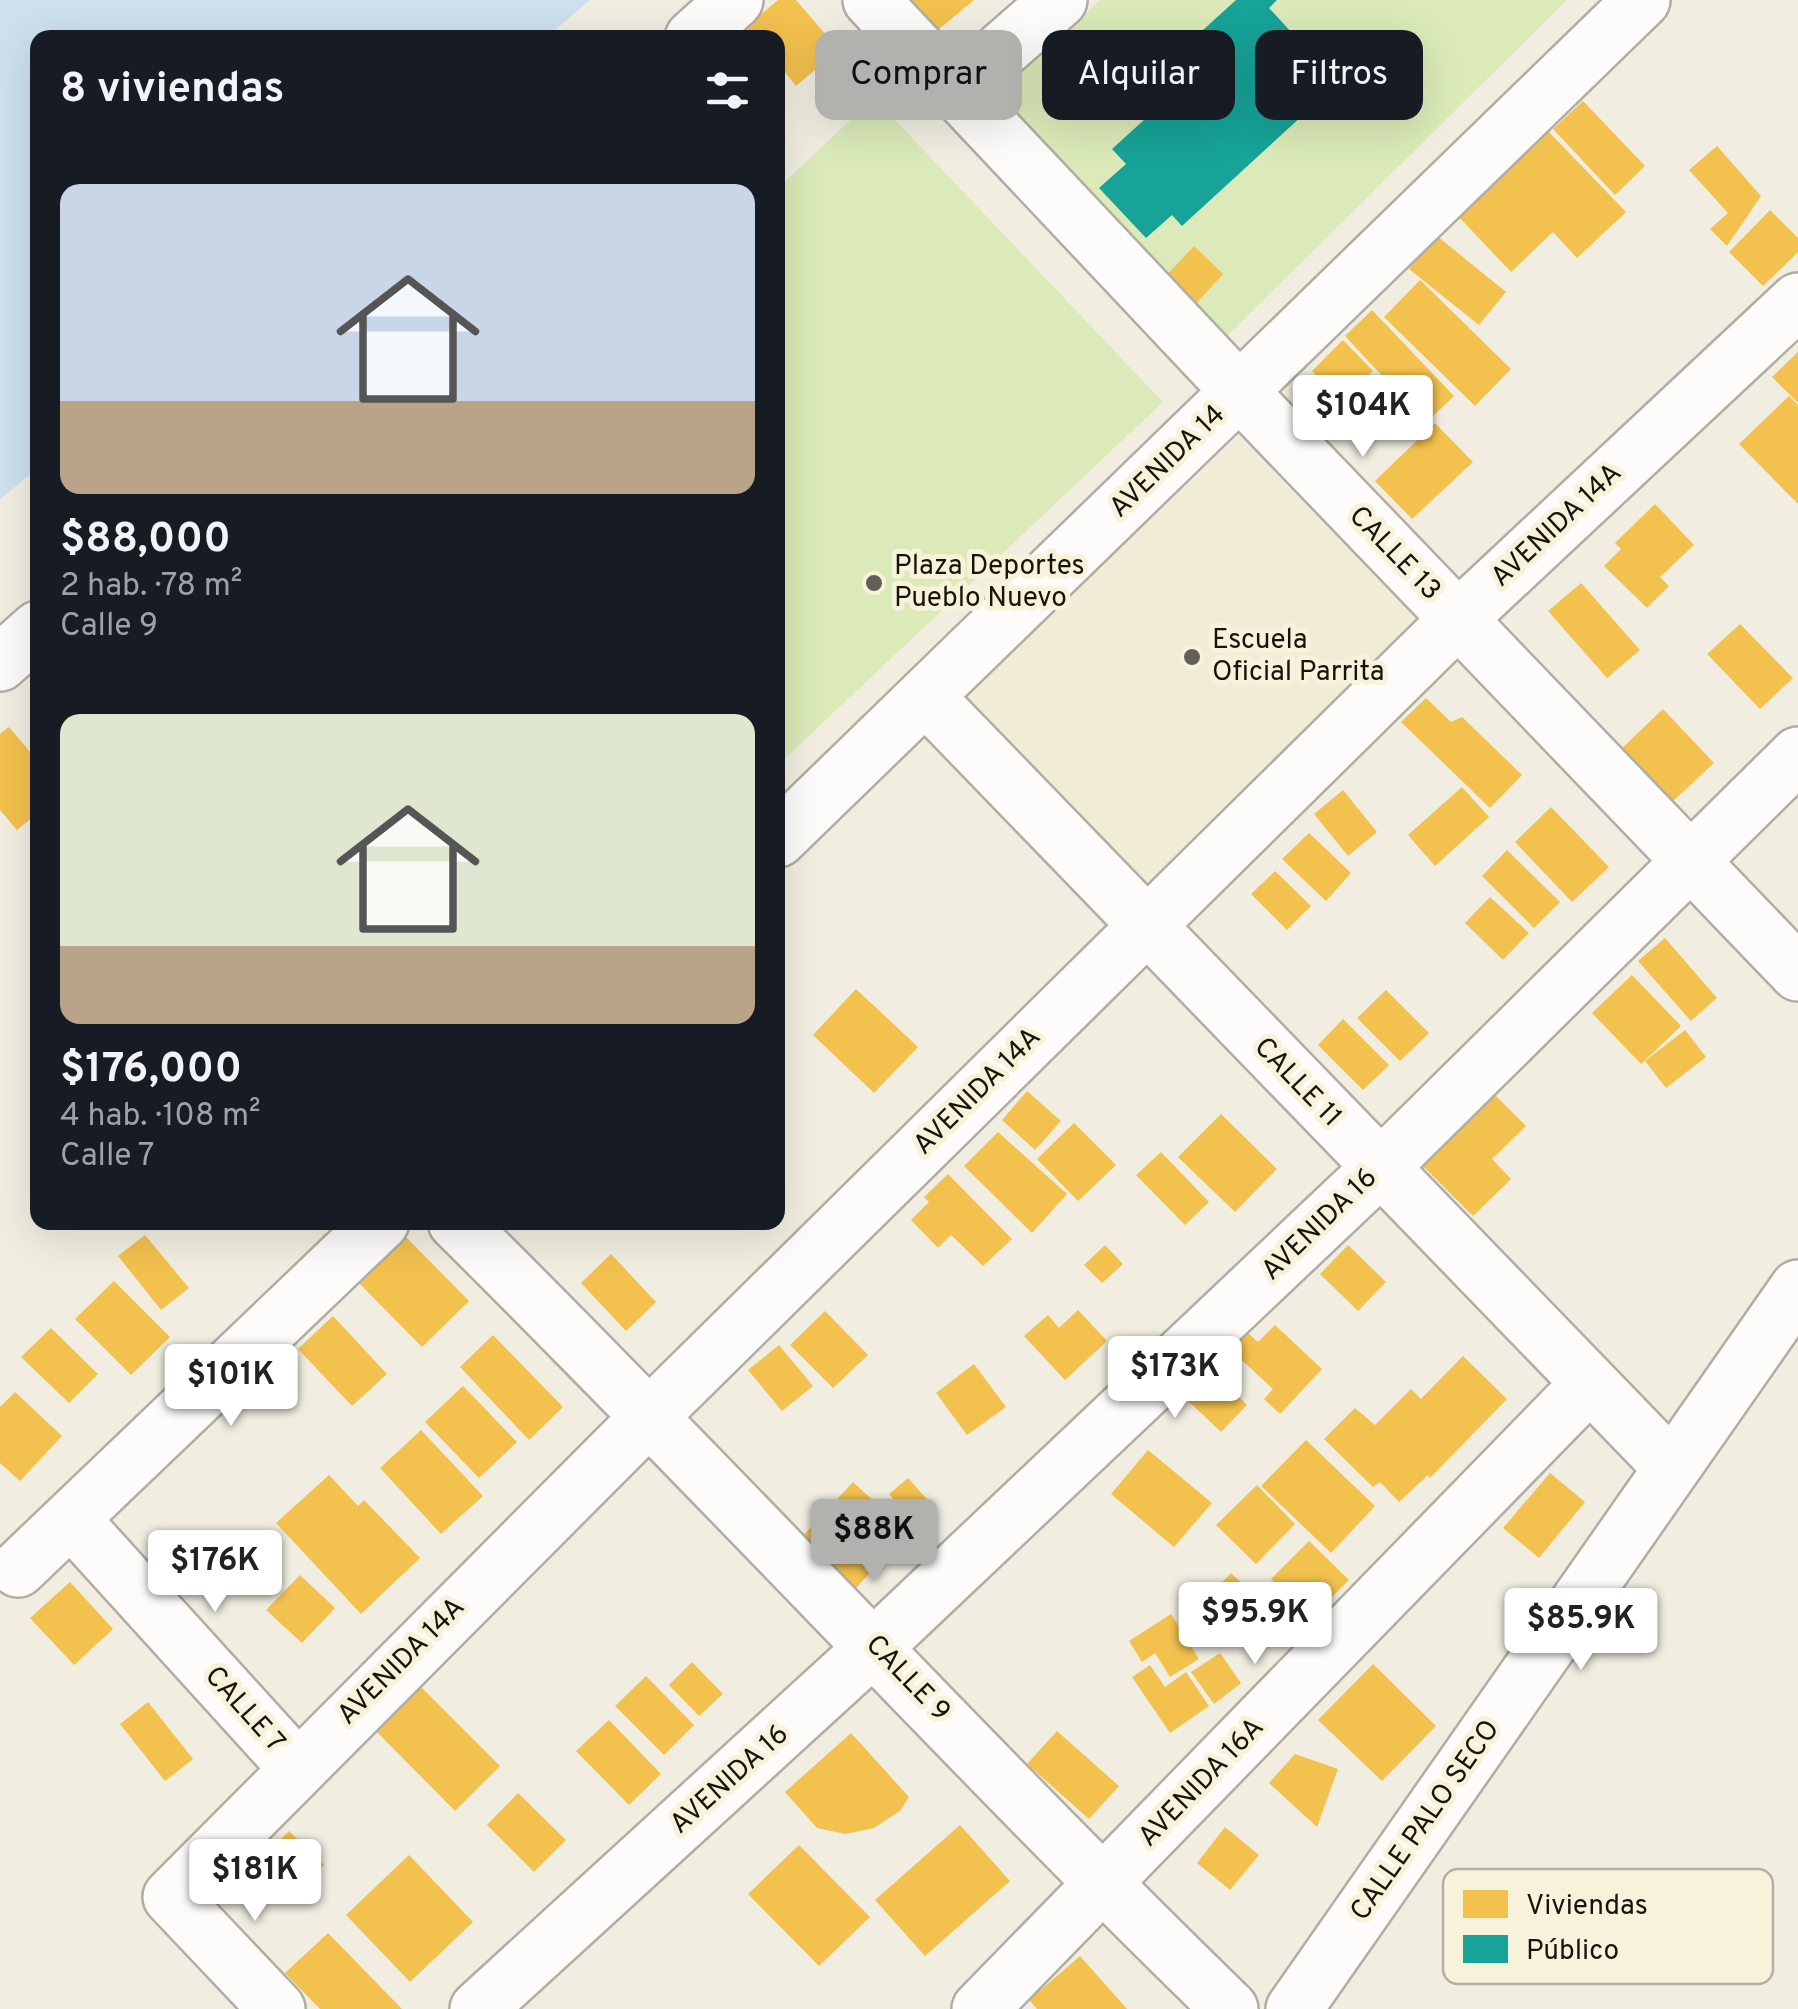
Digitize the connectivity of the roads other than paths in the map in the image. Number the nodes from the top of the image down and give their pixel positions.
1 (734, 0) edge
2 (871, 0) edge
3 (1058, 0) edge
4 (1642, 0) edge
5 (702, 30) edge
6 (899, 30) edge
7 (1022, 32) edge
8 (982, 120) edge
9 (1798, 301) edge
10 (1240, 392) junction
11 (1457, 620) junction
12 (30, 636) edge
13 (0, 662) edge
14 (924, 696) junction
15 (1798, 755) edge
16 (785, 831) edge
17 (1691, 860) junction
18 (1145, 927) junction
19 (1798, 973) edge
20 (1379, 1169) junction
21 (374, 1230) edge
22 (464, 1230) edge
23 (1798, 1288) edge
24 (1589, 1384) junction
25 (651, 1414) junction
26 (1672, 1468) junction
27 (72, 1519) junction
28 (18, 1569) dead end
29 (876, 1646) junction
30 (296, 1768) junction
31 (1103, 1886) junction
32 (277, 2009) edge
33 (478, 2009) edge
34 (980, 2009) edge
35 (1230, 2009) edge
36 (1294, 2009) edge

1 - 5 street
2 - 6 street, CALLE 13
3 - 7 street
4 - 10 street, AVENIDA 14
8 - 10 street, CALLE 13
9 - 11 street, AVENIDA 14A
10 - 11 street, CALLE 13
10 - 14 street, AVENIDA 14
11 - 17 street, CALLE 13
11 - 18 street, AVENIDA 14A
12 - 13 street
14 - 16 street, AVENIDA 14
14 - 18 street, CALLE 11
15 - 17 street, AVENIDA 16
17 - 19 street, CALLE 13
17 - 20 street, AVENIDA 16
18 - 20 street, CALLE 11
18 - 25 street, AVENIDA 14A
20 - 24 street, CALLE 11
20 - 29 street, AVENIDA 16
21 - 27 street
22 - 25 street, CALLE 9
23 - 26 street, CALLE PALO SECO
24 - 26 street, CALLE 11
24 - 31 street, AVENIDA 16A
25 - 29 street, CALLE 9
25 - 30 street, AVENIDA 14A
26 - 36 street, CALLE PALO SECO
27 - 28 street
27 - 30 street, CALLE 7
29 - 31 street, CALLE 9
29 - 33 street, AVENIDA 16
30 - 32 street, AVENIDA 14A
31 - 34 street, AVENIDA 16A
31 - 35 street, CALLE 9

